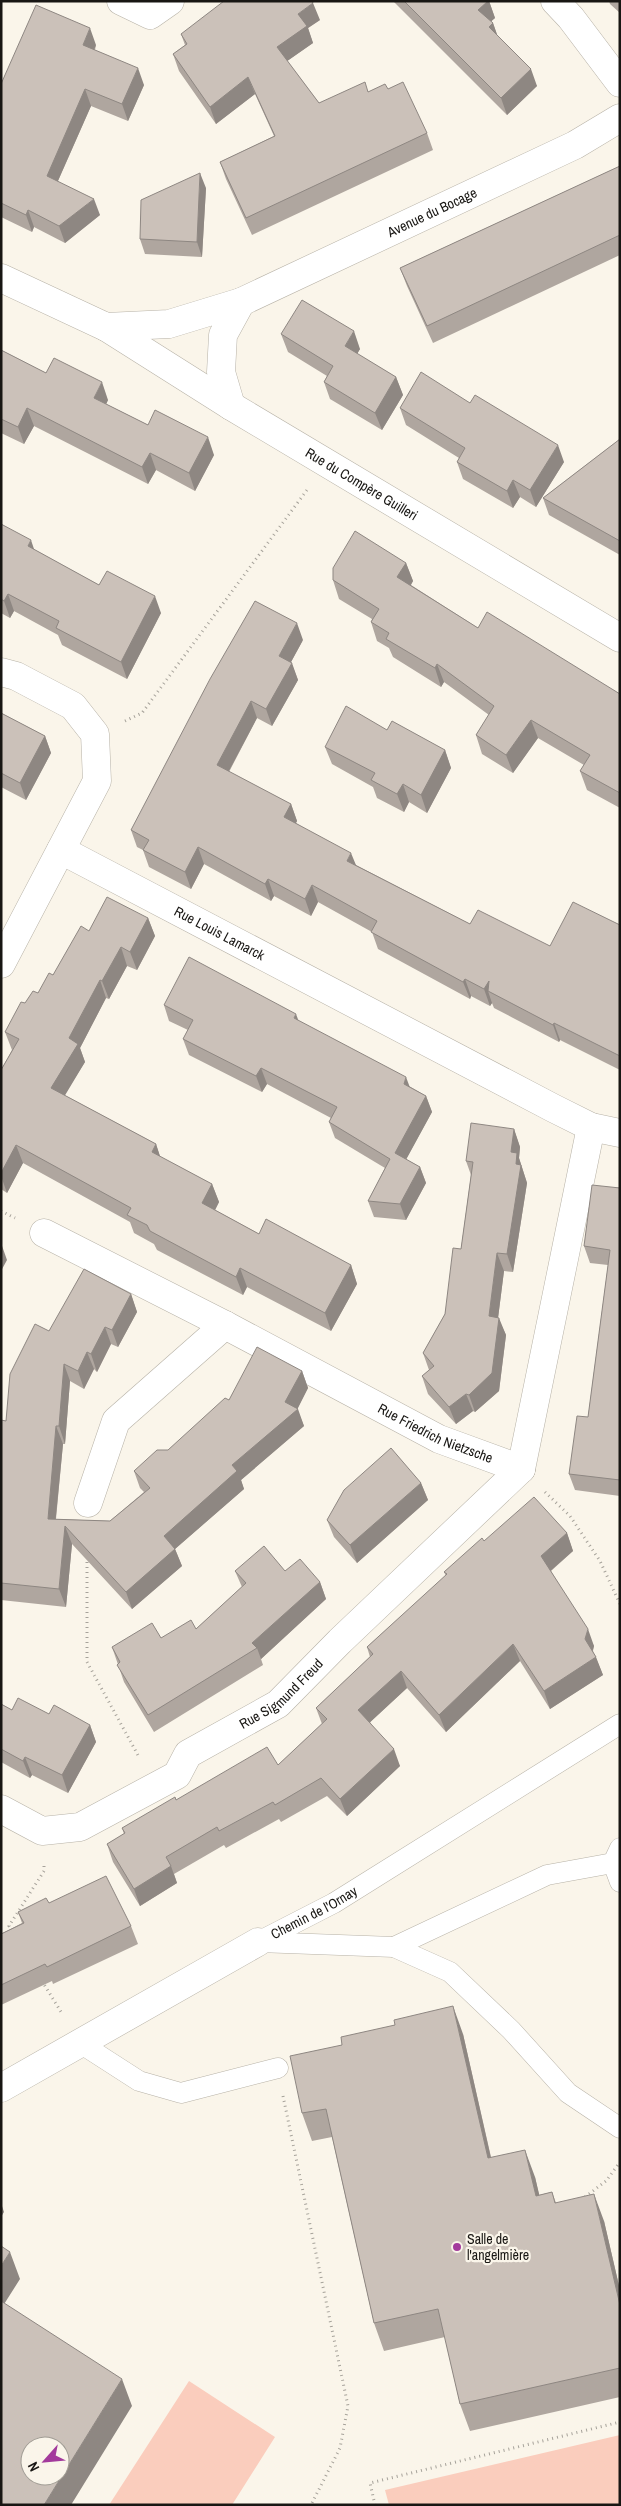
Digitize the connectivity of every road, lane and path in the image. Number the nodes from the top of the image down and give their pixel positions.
1 (121, 1) edge
2 (170, 1) edge
3 (555, 1) edge
4 (620, 84) edge
5 (620, 118) edge
6 (1, 278) edge
7 (241, 302) junction
8 (106, 327) junction
9 (231, 406) junction
10 (344, 473) junction
11 (620, 638) edge
12 (1, 672) edge
13 (95, 734) junction
14 (62, 850) junction
15 (1, 964) edge
16 (591, 1127) junction
17 (620, 1133) edge
18 (44, 1233) dead end
19 (225, 1325) junction
20 (521, 1469) junction
21 (88, 1503) joint
22 (620, 1604) edge
23 (620, 1724) edge
24 (156, 1786) junction
25 (1, 1809) edge
26 (42, 1831) junction
27 (616, 1855) edge
28 (620, 1882) edge
29 (14, 1935) edge
30 (258, 1942) junction
31 (394, 1947) junction
32 (39, 1976) edge
33 (80, 2043) junction
34 (278, 2068) joint
35 (1, 2088) edge
36 (620, 2128) edge
37 (620, 2162) edge
38 (584, 2198) edge
39 (620, 2422) edge
40 (311, 2505) edge
41 (375, 2505) edge

1 - 2 street
3 - 4 street
5 - 7 street, Avenue du Bocage
6 - 8 street, Avenue du Bocage
7 - 8 street, Avenue du Bocage
7 - 9 street
8 - 9 street, Rue du Compère Guilleri
9 - 10 street, Rue du Compère Guilleri
10 - 11 street, Rue du Compère Guilleri
10 - 13 path
12 - 13 street
13 - 14 street
14 - 15 street
14 - 16 street, Rue Louis Lamarck
16 - 17 street, Rue Louis Lamarck
16 - 20 street
18 - 19 street, Rue Friedrich Nietzsche
19 - 20 street, Rue Friedrich Nietzsche
19 - 21 street
20 - 22 path
20 - 24 street, Rue Sigmund Freud
21 - 24 path
23 - 30 lane, Chemin de l'Ornay
24 - 26 street, Rue Sigmund Freud
25 - 26 street
26 - 29 path
27 - 28 lane
27 - 31 lane
30 - 31 lane
30 - 33 street, Chemin de l'Ornay
31 - 36 lane
32 - 33 path
33 - 34 lane
33 - 35 street, Chemin de l'Ornay
34 - 40 path
37 - 38 path
39 - 41 path

